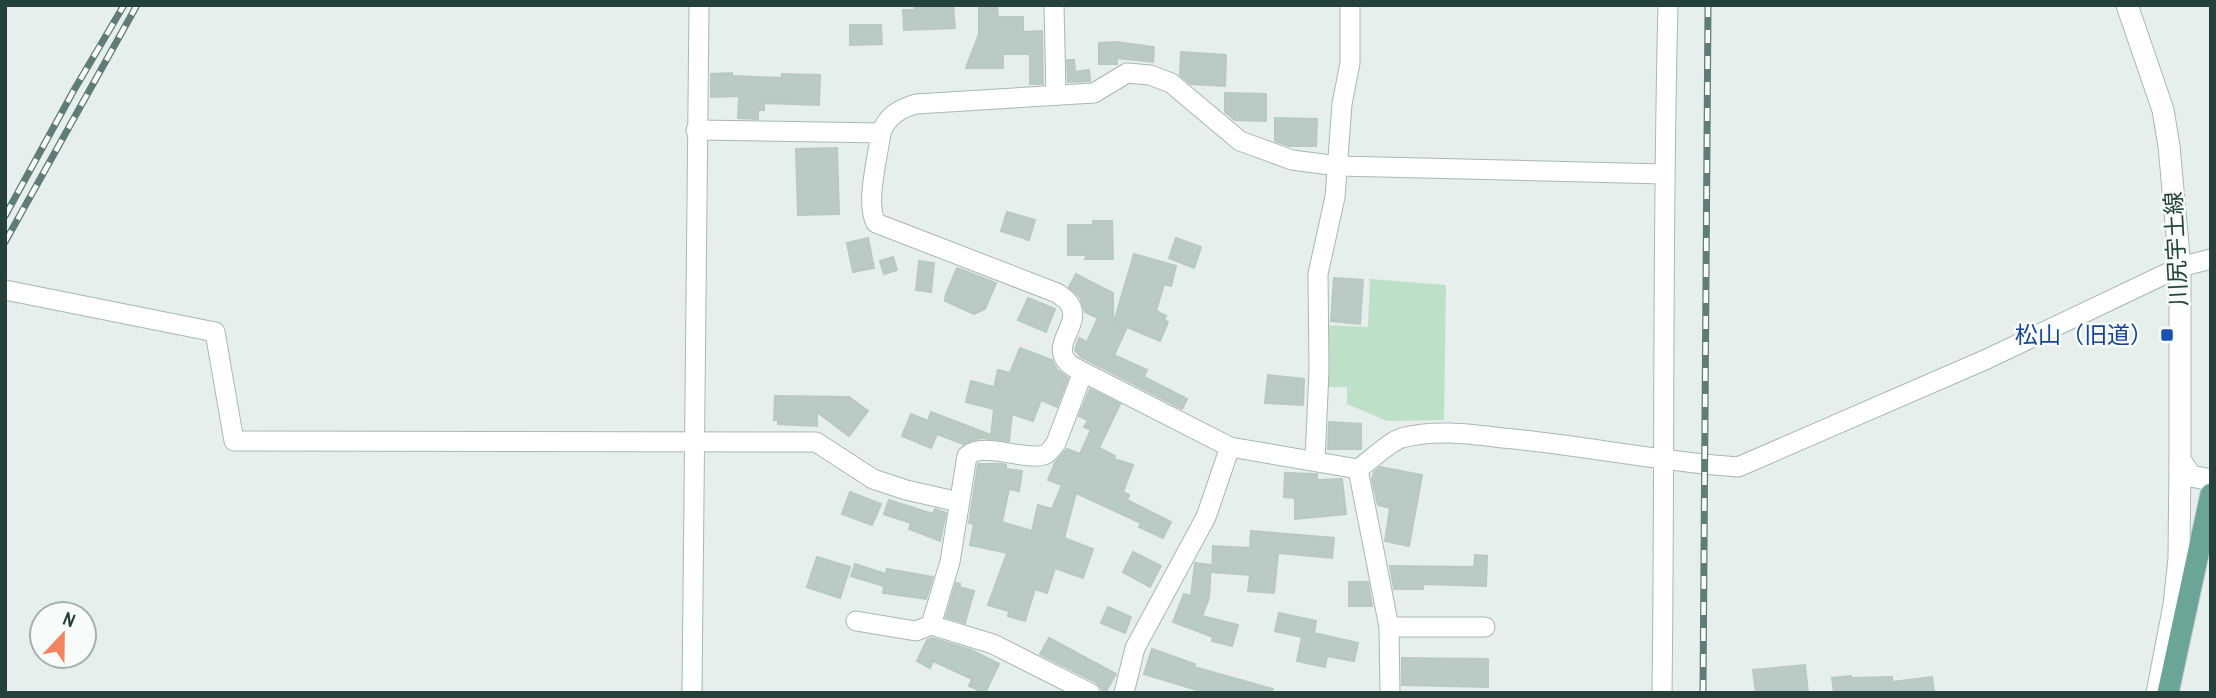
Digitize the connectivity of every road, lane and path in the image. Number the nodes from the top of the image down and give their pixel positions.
1 (699, 5) edge
2 (1054, 5) edge
3 (1350, 5) edge
4 (1668, 5) edge
5 (2127, 5) edge
6 (1056, 95) junction
7 (696, 131) junction
8 (881, 133) junction
9 (1338, 166) junction
10 (1664, 174) junction
11 (2211, 259) edge
12 (2180, 267) junction
13 (5, 290) edge
14 (1083, 372) junction
15 (694, 441) junction
16 (1230, 447) junction
17 (1665, 459) junction
18 (2180, 460) junction
19 (1315, 461) junction
20 (1358, 469) junction
21 (2211, 480) edge
22 (2211, 494) edge
23 (959, 502) junction
24 (856, 621) dead end
25 (931, 625) junction
26 (1389, 627) junction
27 (1485, 627) dead end
28 (692, 693) edge
29 (1090, 693) edge
30 (1124, 693) edge
31 (1390, 693) edge
32 (1662, 693) edge
33 (2157, 693) edge
34 (2168, 693) edge

1 - 7 street
2 - 6 street
3 - 9 street
4 - 10 street
5 - 12 main road, 川尻宇土線
6 - 8 street
6 - 9 street
7 - 8 street
7 - 15 street
8 - 14 street
9 - 10 street
9 - 19 street
10 - 17 street
11 - 12 street
12 - 17 street
12 - 18 main road, 川尻宇土線
13 - 15 street
14 - 16 street
14 - 23 street
15 - 23 street
15 - 28 street
16 - 19 street
16 - 30 street
17 - 20 street
17 - 32 street
18 - 21 main road
18 - 33 main road, 川尻宇土線
19 - 20 street
20 - 26 street
22 - 34 main road
23 - 25 street
24 - 25 street
25 - 29 street
26 - 27 street
26 - 31 street

